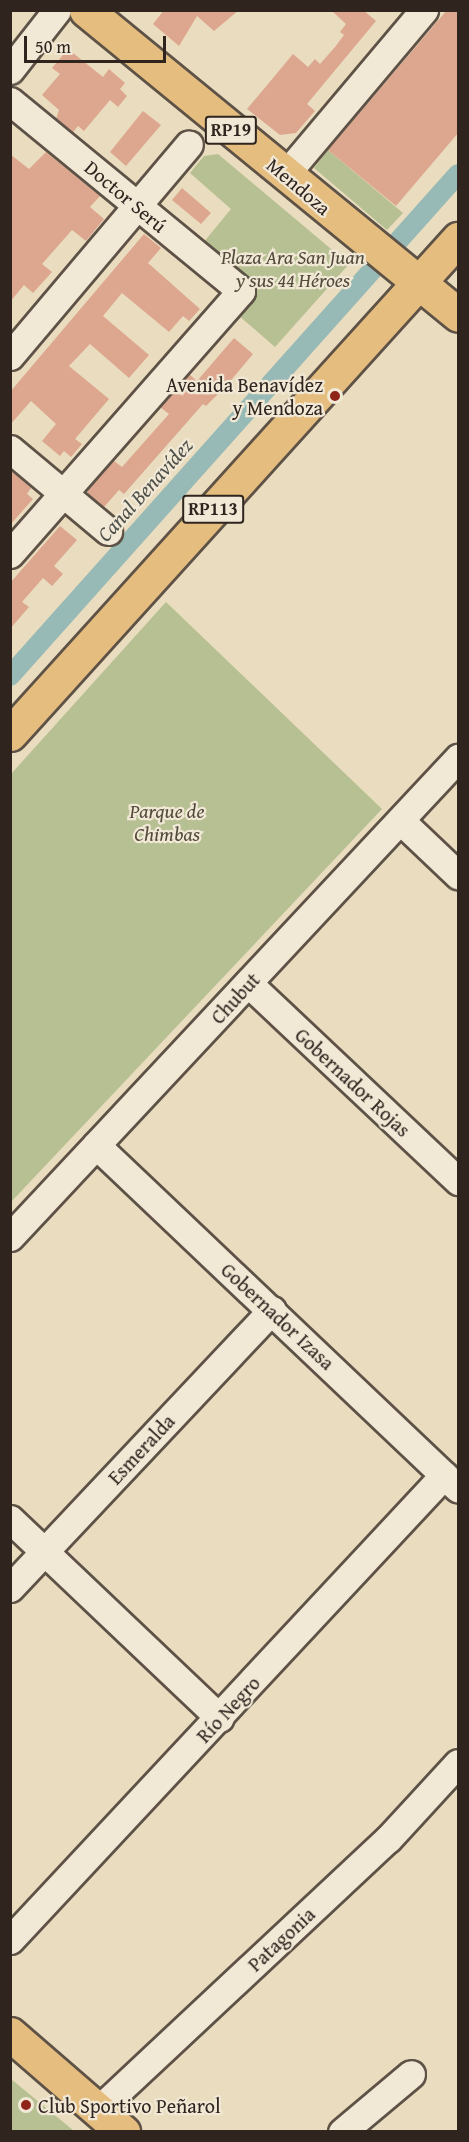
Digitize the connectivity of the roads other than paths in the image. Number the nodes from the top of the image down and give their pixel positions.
1 (57, 10) edge
2 (86, 10) edge
3 (424, 10) edge
4 (10, 70) edge
5 (10, 101) edge
6 (189, 144) dead end
7 (285, 175) junction
8 (138, 206) junction
9 (459, 239) edge
10 (416, 284) junction
11 (459, 315) edge
12 (10, 356) edge
13 (10, 449) edge
14 (63, 493) junction
15 (108, 531) dead end
16 (10, 554) edge
17 (10, 734) edge
18 (459, 758) edge
19 (401, 820) junction
20 (459, 875) edge
21 (248, 983) junction
22 (96, 1146) junction
23 (459, 1181) edge
24 (10, 1237) edge
25 (272, 1310) junction
26 (451, 1482) edge
27 (10, 1519) edge
28 (45, 1551) junction
29 (10, 1588) edge
30 (219, 1718) junction
31 (459, 1763) edge
32 (10, 1940) edge
33 (10, 2034) edge
34 (411, 2074) dead end
35 (98, 2110) junction
36 (123, 2132) edge
37 (342, 2132) edge

1 - 4 street
2 - 7 main road, Mendoza / RP19
3 - 7 street
5 - 8 street, Doctor Serú
6 - 8 street
7 - 10 main road, Mendoza / RP19
8 - 12 street
8 - 14 street, Doctor Serú
9 - 10 main road, RP113
10 - 11 main road, Mendoza / RP19
10 - 17 main road, RP113
13 - 14 street
14 - 15 street
14 - 16 street
18 - 19 street, Chubut
19 - 20 street
19 - 21 street, Chubut
21 - 22 street, Chubut
21 - 23 street, Gobernador Rojas
22 - 24 street, Chubut
22 - 25 street, Gobernador Izasa
25 - 26 street, Gobernador Izasa
25 - 28 street, Esmeralda
26 - 30 street, Río Negro
27 - 28 street
28 - 29 street, Esmeralda
28 - 30 street
30 - 32 street, Río Negro
31 - 35 street, Patagonia
33 - 35 main road
34 - 37 street
35 - 36 main road

